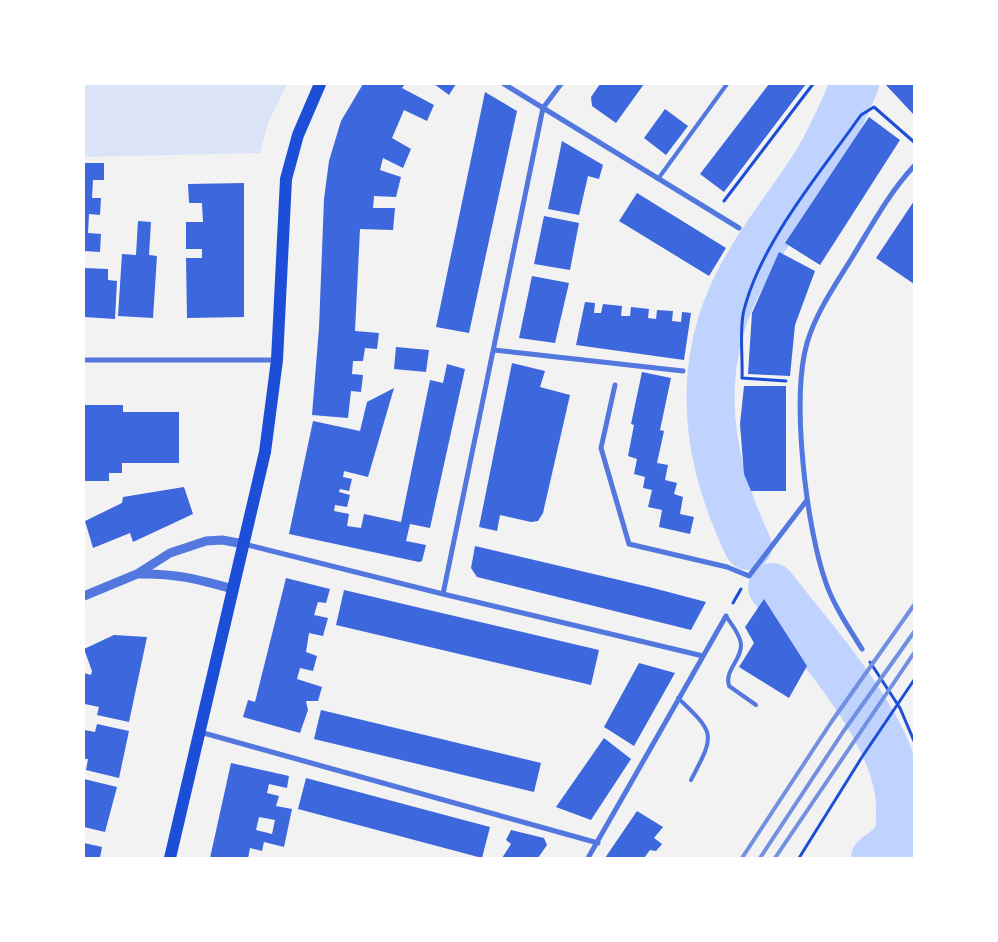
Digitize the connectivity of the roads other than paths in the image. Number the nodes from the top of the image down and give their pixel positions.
1 (320, 84) edge
2 (504, 84) edge
3 (561, 84) edge
4 (726, 84) edge
5 (543, 108) junction
6 (914, 166) edge
7 (658, 179) junction
8 (739, 228) dead end
9 (494, 350) junction
10 (84, 360) edge
11 (278, 360) junction
12 (683, 371) dead end
13 (615, 385) dead end
14 (807, 500) junction
15 (244, 544) junction
16 (137, 574) junction
17 (233, 590) junction
18 (443, 594) junction
19 (84, 596) edge
20 (726, 616) joint
21 (862, 649) road end
22 (703, 656) junction
23 (678, 698) junction
24 (756, 705) dead end
25 (200, 732) junction
26 (691, 780) dead end
27 (598, 843) junction
28 (170, 858) edge
29 (588, 858) edge

1 - 11 main road
2 - 5 street
3 - 5 street
4 - 7 lane
5 - 7 street
5 - 9 street
6 - 14 street
7 - 8 street
9 - 12 street
9 - 18 street
10 - 11 street
11 - 15 main road
13 - 14 street
14 - 21 street
15 - 16 street
15 - 17 main road
15 - 18 street
16 - 17 street
16 - 19 street
17 - 25 main road
18 - 22 street
20 - 22 street
20 - 24 lane
22 - 23 street
23 - 26 lane
23 - 27 street
25 - 27 street
25 - 28 main road
27 - 29 street

